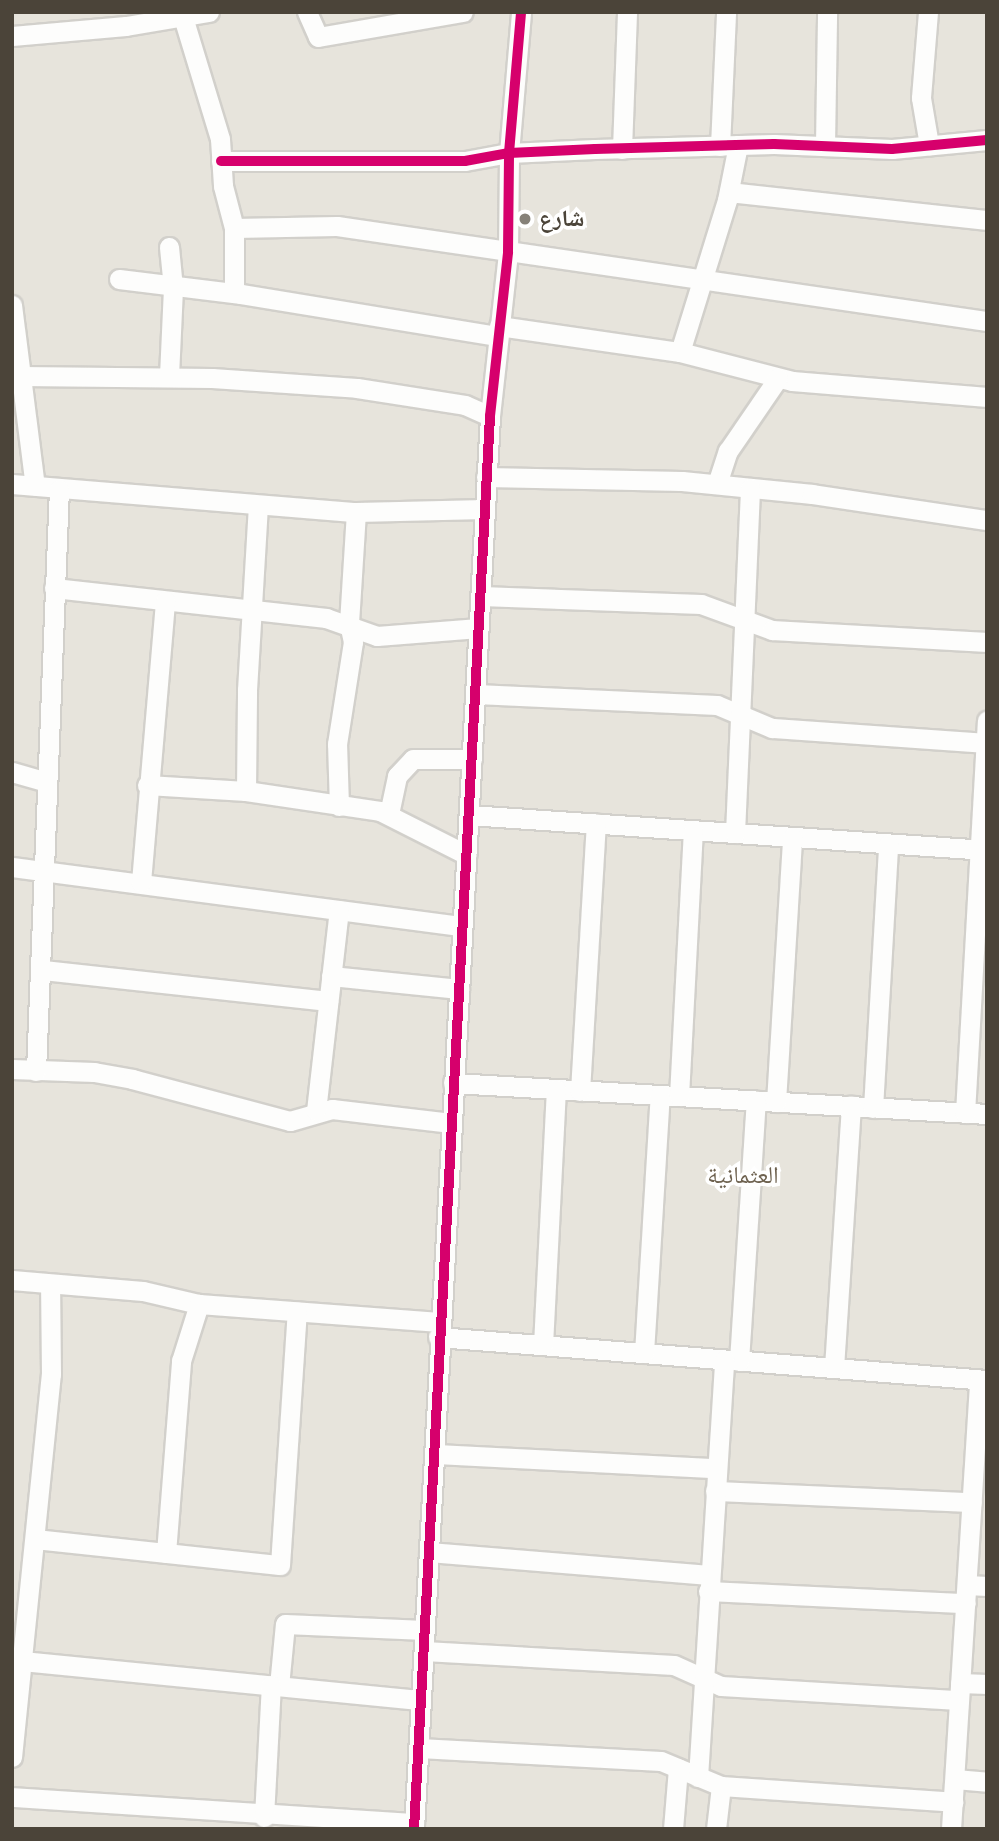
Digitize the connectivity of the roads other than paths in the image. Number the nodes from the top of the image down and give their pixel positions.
1 (209, 12) edge
2 (307, 12) edge
3 (463, 12) edge
4 (521, 12) edge
5 (627, 12) edge
6 (726, 12) edge
7 (827, 12) edge
8 (928, 12) edge
9 (183, 18) junction
10 (12, 36) edge
11 (987, 140) edge
12 (825, 145) junction
13 (929, 145) junction
14 (729, 146) junction
15 (622, 149) junction
16 (509, 153) junction
17 (221, 161) junction
18 (729, 192) junction
19 (987, 220) edge
20 (234, 228) junction
21 (169, 247) dead end
22 (508, 252) junction
23 (704, 277) junction
24 (119, 279) dead end
25 (173, 288) junction
26 (234, 293) junction
27 (12, 306) edge
28 (987, 321) edge
29 (498, 331) junction
30 (680, 352) junction
31 (20, 376) junction
32 (169, 377) junction
33 (778, 378) junction
34 (987, 397) edge
35 (490, 416) junction
36 (486, 477) junction
37 (12, 484) edge
38 (717, 484) junction
39 (35, 485) junction
40 (750, 488) junction
41 (59, 489) junction
42 (258, 505) junction
43 (485, 509) junction
44 (356, 512) junction
45 (987, 520) edge
46 (54, 588) junction
47 (481, 596) junction
48 (165, 601) junction
49 (254, 610) junction
50 (744, 620) junction
51 (349, 623) junction
52 (479, 628) junction
53 (987, 642) edge
54 (476, 694) junction
55 (739, 715) junction
56 (987, 721) edge
57 (984, 743) junction
58 (472, 759) junction
59 (12, 772) edge
60 (47, 782) junction
61 (147, 785) junction
62 (246, 791) junction
63 (339, 806) junction
64 (389, 814) junction
65 (469, 814) junction
66 (596, 823) junction
67 (693, 830) junction
68 (735, 833) junction
69 (792, 837) junction
70 (888, 844) junction
71 (984, 850) edge
72 (467, 855) junction
73 (12, 867) edge
74 (45, 871) junction
75 (141, 882) junction
76 (339, 910) junction
77 (462, 926) junction
78 (43, 970) junction
79 (331, 976) junction
80 (459, 989) junction
81 (327, 1001) junction
82 (12, 1069) edge
83 (36, 1071) junction
84 (453, 1083) junction
85 (556, 1089) junction
86 (580, 1091) junction
87 (669, 1096) junction
88 (756, 1101) junction
89 (776, 1102) junction
90 (851, 1106) junction
91 (873, 1108) junction
92 (316, 1111) junction
93 (965, 1113) junction
94 (987, 1114) edge
95 (451, 1123) junction
96 (12, 1280) edge
97 (50, 1285) junction
98 (198, 1304) junction
99 (297, 1312) junction
100 (438, 1330) junction
101 (543, 1345) junction
102 (644, 1353) junction
103 (731, 1360) junction
104 (834, 1368) junction
105 (983, 1380) edge
106 (436, 1454) junction
107 (716, 1468) junction
108 (715, 1491) junction
109 (977, 1493) edge
110 (35, 1539) junction
111 (429, 1552) junction
112 (166, 1553) junction
113 (708, 1583) junction
114 (987, 1586) edge
115 (966, 1594) junction
116 (425, 1630) junction
117 (19, 1637) edge
118 (424, 1651) junction
119 (22, 1661) junction
120 (702, 1678) junction
121 (987, 1684) edge
122 (275, 1686) junction
123 (960, 1692) junction
124 (418, 1700) junction
125 (419, 1748) junction
126 (12, 1757) edge
127 (678, 1768) junction
128 (698, 1777) junction
129 (954, 1779) junction
130 (987, 1782) edge
131 (721, 1787) junction
132 (12, 1797) edge
133 (953, 1802) junction
134 (264, 1817) junction
135 (414, 1826) edge
136 (673, 1829) edge
137 (716, 1829) edge
138 (951, 1829) edge

1 - 9 street
2 - 3 street
4 - 16 street
5 - 15 street
6 - 14 street
7 - 12 street
8 - 13 street
9 - 10 street
9 - 17 street
11 - 13 street
12 - 13 street
12 - 14 street
14 - 15 street
14 - 18 street
15 - 16 street
16 - 17 street
16 - 22 street
17 - 20 street
18 - 19 street
18 - 23 street
20 - 22 street
20 - 26 street
21 - 25 street
22 - 23 street
22 - 29 street
23 - 28 street
23 - 30 street
24 - 25 street
25 - 26 street
25 - 32 street
26 - 29 street
27 - 31 street
29 - 30 street
29 - 35 street
30 - 33 street
31 - 32 street
31 - 39 street
32 - 35 street
33 - 34 street
33 - 38 street
35 - 36 street
36 - 38 street
36 - 43 street
37 - 39 street
38 - 40 street
39 - 41 street
40 - 45 street
40 - 50 street
41 - 42 street
41 - 46 street
42 - 44 street
42 - 49 street
43 - 44 street
43 - 47 street
44 - 51 street
46 - 48 street
46 - 60 street
47 - 50 street
47 - 52 street
48 - 49 street
48 - 61 street
49 - 51 street
49 - 62 street
50 - 53 street
50 - 55 street
51 - 52 street
51 - 63 street
52 - 54 street
54 - 55 street
54 - 58 street
55 - 57 street
55 - 68 street
56 - 57 street
57 - 71 street
58 - 64 street
58 - 65 street
59 - 60 street
60 - 74 street
61 - 62 street
61 - 75 street
62 - 63 street
63 - 64 street
64 - 72 street
65 - 66 street
65 - 72 street
66 - 67 street
66 - 86 street
67 - 68 street
67 - 87 street
68 - 69 street
69 - 70 street
69 - 89 street
70 - 71 street
70 - 91 street
71 - 93 street
72 - 77 street
73 - 74 street
74 - 75 street
74 - 78 street
75 - 76 street
76 - 77 street
76 - 79 street
77 - 80 street
78 - 81 street
78 - 83 street
79 - 80 street
79 - 81 street
80 - 84 street
81 - 92 street
82 - 83 street
83 - 92 street
84 - 85 street
84 - 95 street
85 - 86 street
85 - 101 street
86 - 87 street
87 - 88 street
87 - 102 street
88 - 89 street
88 - 103 street
89 - 90 street
90 - 91 street
90 - 104 street
91 - 93 street
92 - 95 street
93 - 94 street
95 - 100 street
96 - 97 street
97 - 98 street
97 - 110 street
98 - 99 street
98 - 112 street
99 - 100 street
99 - 112 street
100 - 101 street
100 - 106 street
101 - 102 street
102 - 103 street
103 - 104 street
103 - 107 street
104 - 105 street
105 - 109 street
106 - 107 street
106 - 111 street
107 - 108 street
108 - 109 street
108 - 113 street
109 - 115 street
110 - 112 street
110 - 117 street
111 - 113 street
111 - 116 street
113 - 115 street
113 - 120 street
114 - 115 street
115 - 123 street
116 - 118 street
116 - 122 street
117 - 119 street
118 - 120 street
118 - 124 street
119 - 122 street
119 - 126 street
120 - 123 street
120 - 128 street
121 - 123 street
122 - 124 street
122 - 134 street
123 - 129 street
124 - 125 street
125 - 127 street
125 - 135 street
127 - 128 street
127 - 136 street
128 - 131 street
129 - 130 street
129 - 133 street
131 - 133 street
131 - 137 street
132 - 134 street
133 - 138 street
134 - 135 street

